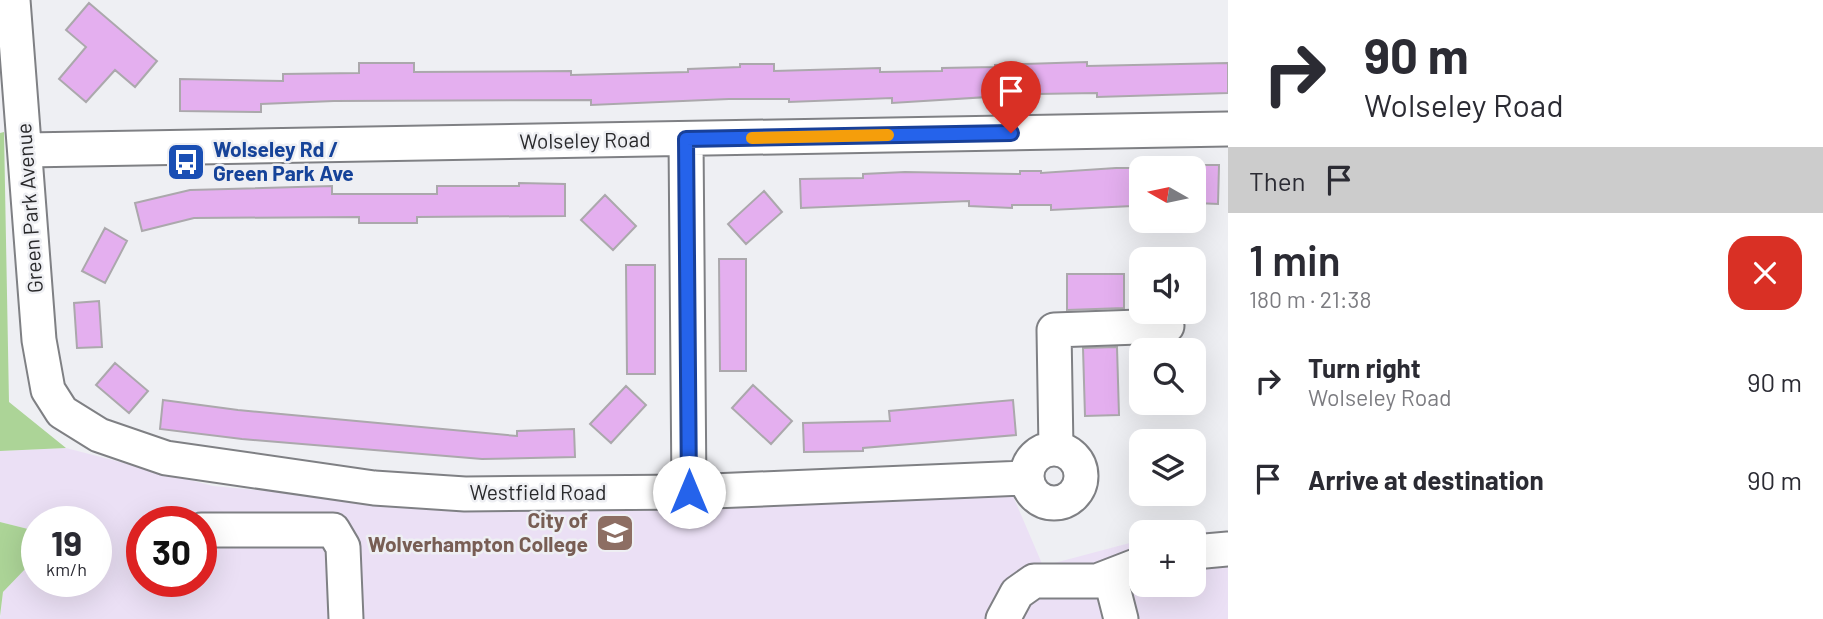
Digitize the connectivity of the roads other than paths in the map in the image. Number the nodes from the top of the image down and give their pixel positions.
1 (13, 0) edge
2 (1228, 129) edge
3 (686, 139) junction
4 (26, 150) junction
5 (1167, 326) dead end
6 (62, 412) joint
7 (1056, 449) junction
8 (1026, 478) junction
9 (689, 492) junction
10 (217, 530) edge
11 (1228, 549) edge
12 (1206, 551) edge
13 (1129, 569) edge
14 (1111, 576) junction
15 (346, 619) edge
16 (1003, 619) edge
17 (1121, 619) edge

1 - 4 street, Green Park Avenue
2 - 3 street, Wolseley Road
3 - 4 street, Wolseley Road
3 - 9 street
4 - 6 street, Green Park Avenue
5 - 7 street
6 - 9 street, Westfield Road
7 - 8 street
7 - 8 street
8 - 9 street, Westfield Road
10 - 15 street
11 - 12 street
13 - 14 street
14 - 16 street
14 - 17 street

